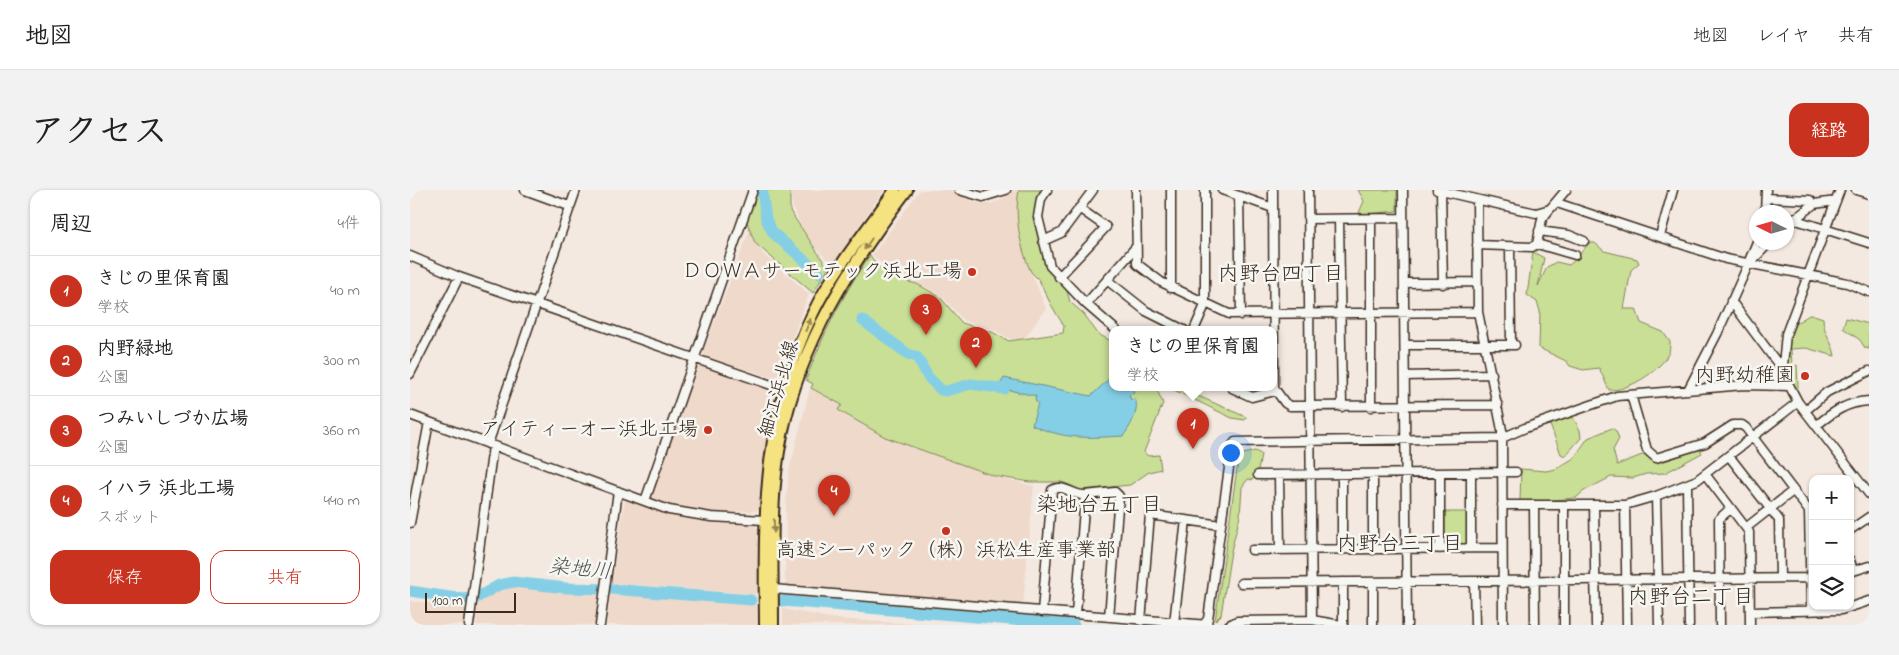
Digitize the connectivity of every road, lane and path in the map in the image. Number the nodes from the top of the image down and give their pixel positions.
1 (526, 190) edge
2 (576, 190) edge
3 (753, 190) edge
4 (895, 190) edge
5 (906, 190) edge
6 (959, 190) edge
7 (1006, 190) edge
8 (1047, 190) edge
9 (1093, 190) edge
10 (1136, 190) edge
11 (1170, 190) edge
12 (1205, 190) edge
13 (1222, 190) edge
14 (1273, 190) edge
15 (1308, 190) edge
16 (1403, 190) edge
17 (1566, 190) edge
18 (1673, 190) edge
19 (1840, 190) edge
20 (1856, 190) edge
21 (1439, 191) edge
22 (1766, 194) edge
23 (1869, 194) edge
24 (1239, 196) junction
25 (1477, 200) junction
26 (1836, 201) junction
27 (1557, 203) junction
28 (1814, 204) junction
29 (569, 206) junction
30 (1080, 208) junction
31 (1273, 208) junction
32 (1550, 209) junction
33 (1403, 218) junction
34 (1794, 218) edge
35 (1308, 219) junction
36 (1339, 219) junction
37 (1371, 219) junction
38 (1794, 219) edge
39 (1826, 230) junction
40 (1539, 232) junction
41 (1660, 236) junction
42 (1043, 241) junction
43 (1584, 241) dead end
44 (1869, 243) edge
45 (1537, 244) junction
46 (1477, 245) junction
47 (1136, 247) junction
48 (1510, 247) junction
49 (1754, 250) edge
50 (1762, 250) edge
51 (1575, 255) dead end
52 (410, 256) edge
53 (1128, 256) junction
54 (1750, 263) junction
55 (1136, 264) junction
56 (1808, 274) junction
57 (459, 277) junction
58 (1059, 277) junction
59 (1107, 280) junction
60 (1477, 282) junction
61 (1404, 283) junction
62 (1443, 284) junction
63 (1171, 288) junction
64 (1869, 292) edge
65 (1730, 301) junction
66 (537, 303) junction
67 (1086, 304) junction
68 (1206, 305) junction
69 (1478, 312) junction
70 (1372, 314) junction
71 (1405, 314) junction
72 (1240, 315) junction
73 (1275, 315) junction
74 (1310, 315) junction
75 (1342, 315) junction
76 (1111, 326) edge
77 (1176, 326) edge
78 (1196, 326) edge
79 (1275, 326) edge
80 (1486, 344) junction
81 (1405, 345) junction
82 (694, 357) junction
83 (1869, 370) edge
84 (1784, 373) junction
85 (410, 374) edge
86 (1492, 374) junction
87 (1405, 376) junction
88 (1789, 386) junction
89 (783, 389) junction
90 (1688, 390) junction
91 (1239, 391) edge
92 (1264, 391) edge
93 (1276, 391) edge
94 (1631, 395) junction
95 (1869, 401) edge
96 (1798, 402) junction
97 (1498, 405) junction
98 (1371, 406) junction
99 (1405, 406) junction
100 (1310, 407) junction
101 (1342, 407) junction
102 (1806, 411) junction
103 (410, 415) edge
104 (429, 422) junction
105 (1817, 425) junction
106 (1502, 438) junction
107 (1753, 438) junction
108 (1406, 439) junction
109 (1310, 440) junction
110 (490, 445) junction
111 (1729, 456) junction
112 (1502, 472) junction
113 (1516, 472) dead end
114 (1471, 473) junction
115 (1406, 474) junction
116 (1440, 474) junction
117 (1705, 474) junction
118 (1258, 475) dead end
119 (1279, 475) junction
120 (1373, 475) junction
121 (1310, 476) junction
122 (1342, 476) junction
123 (1687, 484) junction
124 (1794, 490) junction
125 (618, 491) junction
126 (1869, 494) edge
127 (1086, 495) junction
128 (1656, 496) junction
129 (645, 501) junction
130 (1502, 505) junction
131 (1564, 505) junction
132 (1594, 505) junction
133 (1625, 505) junction
134 (1534, 506) junction
135 (1731, 508) junction
136 (1770, 508) junction
137 (1869, 517) edge
138 (764, 520) junction
139 (1186, 520) junction
140 (410, 523) edge
141 (1221, 525) junction
142 (1747, 527) junction
143 (1854, 527) edge
144 (1472, 548) junction
145 (1502, 548) junction
146 (1440, 549) junction
147 (1252, 550) dead end
148 (1280, 550) junction
149 (1311, 550) junction
150 (1342, 550) junction
151 (1373, 550) junction
152 (1408, 550) junction
153 (1812, 565) edge
154 (1869, 566) edge
155 (1854, 571) edge
156 (1689, 578) junction
157 (1719, 578) junction
158 (1750, 578) junction
159 (1780, 578) junction
160 (1809, 578) edge
161 (1564, 579) junction
162 (1596, 579) junction
163 (1627, 579) junction
164 (1658, 579) junction
165 (1503, 580) junction
166 (1535, 580) junction
167 (1474, 581) junction
168 (1311, 582) junction
169 (1343, 582) junction
170 (1373, 582) junction
171 (1408, 582) junction
172 (1241, 583) dead end
173 (770, 598) junction
174 (1869, 601) edge
175 (1811, 611) joint
176 (1042, 612) junction
177 (1750, 612) junction
178 (1076, 614) junction
179 (1109, 617) junction
180 (1312, 620) junction
181 (1143, 622) edge
182 (1174, 623) junction
183 (1207, 624) edge
184 (469, 625) edge
185 (600, 625) edge
186 (765, 625) edge
187 (773, 625) edge
188 (1229, 625) edge
189 (1342, 625) edge
190 (1373, 625) edge
191 (1407, 625) edge
192 (1475, 625) edge
193 (1503, 625) edge
194 (1535, 625) edge
195 (1564, 625) edge
196 (1596, 625) edge
197 (1627, 625) edge
198 (1659, 625) edge
199 (1689, 625) edge
200 (1720, 625) edge
201 (1750, 625) edge

1 - 29 street
2 - 29 street
3 - 82 street
89 -> 4 main road, 細江浜北線
5 -> 173 main road, 細江浜北線
6 - 7 street
8 - 42 street
9 - 30 street
10 - 47 street
11 - 63 street
12 - 68 street
13 - 24 street
14 - 31 street
15 - 35 street
16 - 33 street
17 - 27 street
18 - 41 street
19 - 26 street
20 - 23 street
21 - 25 street
21 - 62 street
22 - 28 street
24 - 31 street
24 - 72 street
25 - 32 street
25 - 46 street
26 - 28 street
26 - 39 street
27 - 32 street
27 - 41 street
28 - 34 street
29 - 66 street
30 - 42 street
30 - 58 street
31 - 73 street
32 - 40 street
33 - 37 street
33 - 61 street
35 - 36 street
35 - 74 street
36 - 37 street
36 - 75 street
37 - 70 street
38 - 39 street
39 - 44 street
39 - 56 street
40 - 43 street
40 - 45 street
41 - 54 street
42 - 58 street
45 - 48 street
45 - 51 street
46 - 48 street
46 - 60 street
47 - 53 street
47 - 55 street
48 - 80 street
49 - 54 street
50 - 54 street
52 - 57 street
53 - 55 street
53 - 59 street
54 - 56 street
54 - 65 street
55 - 63 street
56 - 64 street
56 - 84 street
57 - 66 street
57 - 85 street
58 - 67 street
59 - 67 street
59 - 77 street
60 - 62 street
60 - 69 street
61 - 62 street
61 - 71 street
63 - 68 street
65 - 84 street
65 - 90 street
66 - 82 street
66 - 110 street
67 - 76 street
68 - 72 street
68 - 78 street
69 - 71 street
69 - 80 street
70 - 71 street
70 - 75 street
70 - 98 street
71 - 81 street
72 - 73 street
73 - 74 street
73 - 79 street
74 - 75 street
74 - 100 street
75 - 101 street
80 - 81 street
80 - 86 street
81 - 87 street
82 - 89 street
82 - 129 street
83 - 102 street
84 - 88 street
86 - 87 street
86 - 97 street
87 - 99 street
88 - 90 street
88 - 96 street
89 - 138 main road, 細江浜北線
90 - 94 street
91 - 92 street
93 - 100 street
94 - 106 street
94 - 107 street
95 - 105 street
96 - 102 street
96 - 107 street
97 - 99 street
97 - 106 street
98 - 99 street
98 - 101 street
99 - 108 street
100 - 101 street
100 - 109 street
102 - 105 street
103 - 104 street
104 - 110 street
104 - 140 street
105 - 126 street
106 - 108 street
106 - 112 street
107 - 111 street
107 - 124 street
108 - 109 street
108 - 115 street
109 - 121 street
109 - 141 street
110 - 125 street
110 - 184 street
111 - 117 street
111 - 136 street
112 - 113 street
112 - 114 street
112 - 130 street
114 - 116 street
114 - 144 street
115 - 116 street
115 - 120 street
115 - 152 street
116 - 146 street
117 - 123 street
117 - 135 street
118 - 119 street
119 - 121 street
119 - 148 street
120 - 122 street
120 - 151 street
121 - 122 street
121 - 149 street
122 - 150 street
123 - 128 street
123 - 156 street
124 - 136 street
124 - 153 street
125 - 129 street
125 - 185 street
127 - 176 street
127 - 178 street
127 - 179 street
128 - 133 street
128 - 164 street
129 - 138 street
130 - 134 street
130 - 145 street
131 - 132 street
131 - 134 street
131 - 161 street
132 - 133 street
132 - 162 street
133 - 163 street
134 - 166 street
135 - 142 street
135 - 157 street
136 - 142 street
136 - 159 street
137 - 143 street
138 - 173 main road, 細江浜北線
139 - 141 street
139 - 181 street
139 - 182 street
141 - 183 street
142 - 158 street
144 - 145 street
144 - 146 street
145 - 165 street
146 - 152 street
147 - 148 street
148 - 149 street
149 - 150 street
149 - 168 street
150 - 151 street
151 - 152 street
152 - 171 street
154 - 155 street
156 - 157 street
156 - 164 street
156 - 199 street
157 - 158 street
157 - 200 street
158 - 159 street
158 - 177 street
159 - 160 street
161 - 162 street
161 - 166 street
161 - 195 street
162 - 163 street
162 - 196 street
163 - 164 street
163 - 197 street
164 - 198 street
165 - 166 street
165 - 167 street
165 - 193 street
166 - 194 street
167 - 171 street
167 - 192 street
168 - 169 street
168 - 172 street
168 - 180 street
169 - 170 street
169 - 189 street
170 - 171 street
170 - 190 street
171 - 191 street
173 - 176 street
173 - 186 main road, 細江浜北線
173 - 187 main road, 細江浜北線
174 - 175 street
175 - 177 street
176 - 178 street
177 - 201 street
178 - 179 street
179 - 181 street
180 - 188 street
180 - 189 street
181 - 182 street
182 - 183 street

